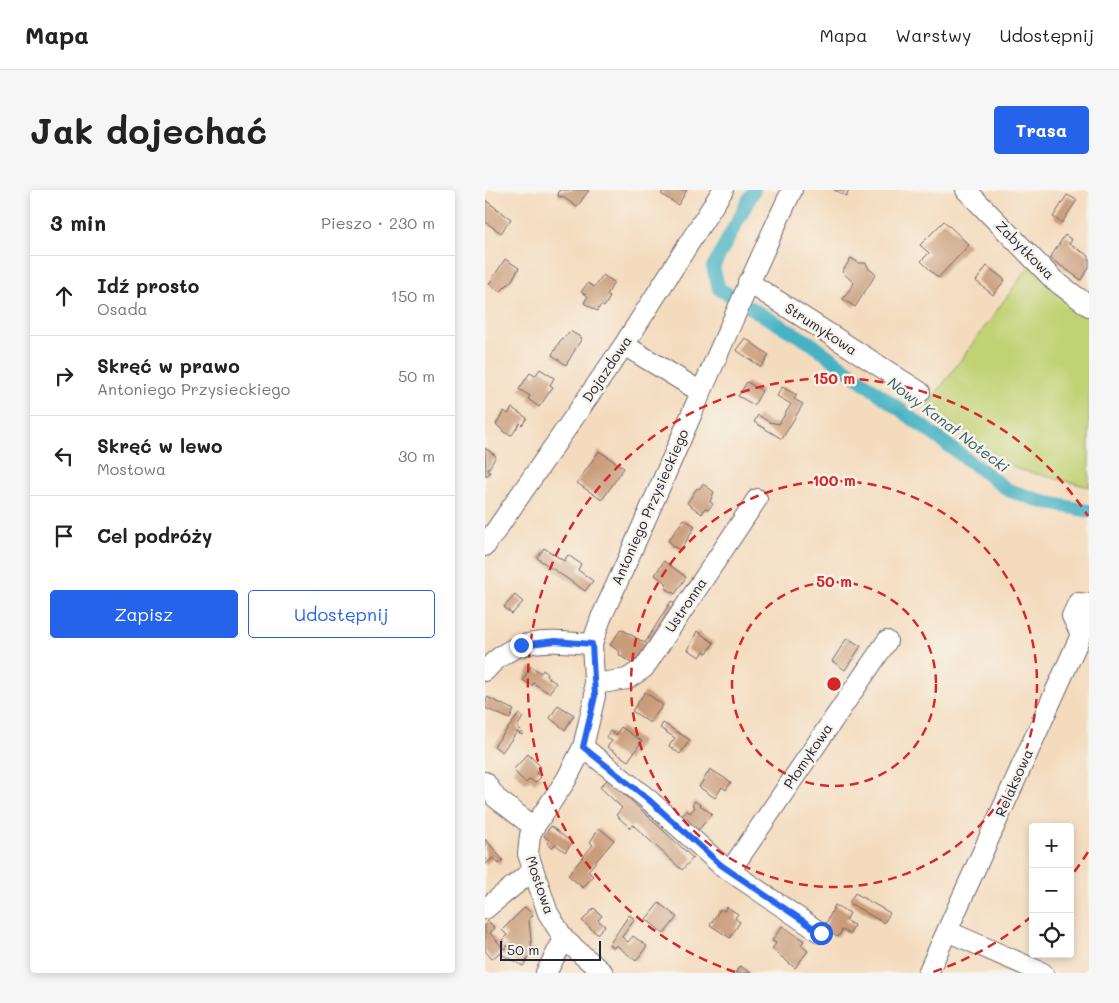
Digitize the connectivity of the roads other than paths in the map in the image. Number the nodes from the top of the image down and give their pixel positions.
1 (723, 190) edge
2 (792, 190) edge
3 (976, 193) edge
4 (748, 282) junction
5 (1089, 306) edge
6 (624, 345) junction
7 (701, 392) junction
8 (920, 392) dead end
9 (757, 499) dead end
10 (485, 546) edge
11 (1089, 604) edge
12 (1085, 626) edge
13 (887, 641) dead end
14 (592, 644) junction
15 (485, 671) edge
16 (595, 684) junction
17 (583, 747) junction
18 (485, 782) edge
19 (534, 827) junction
20 (532, 871) junction
21 (730, 871) junction
22 (485, 909) edge
23 (947, 931) junction
24 (821, 933) dead end
25 (564, 939) junction
26 (546, 973) edge
27 (603, 973) edge
28 (928, 973) edge
29 (1043, 973) edge

1 - 6 street, Dojazdowa
2 - 4 street, Antoniego Przysieckiego
3 - 5 street, Zabytkowa
4 - 7 street, Antoniego Przysieckiego
4 - 8 street, Strumykowa
6 - 7 street
6 - 10 street, Dojazdowa
7 - 14 street, Antoniego Przysieckiego
9 - 16 street, Ustronna
11 - 12 street, Relaksowa
12 - 23 street, Relaksowa
13 - 21 street, Płomykowa
14 - 15 street
14 - 16 street, Antoniego Przysieckiego
16 - 17 street, Antoniego Przysieckiego
17 - 19 street, Antoniego Przysieckiego
17 - 21 street
18 - 19 street
19 - 20 street, Mostowa
20 - 22 street
20 - 25 street, Mostowa
21 - 24 street
23 - 28 street, Relaksowa
23 - 29 street
25 - 26 street
25 - 27 street, Mostowa

